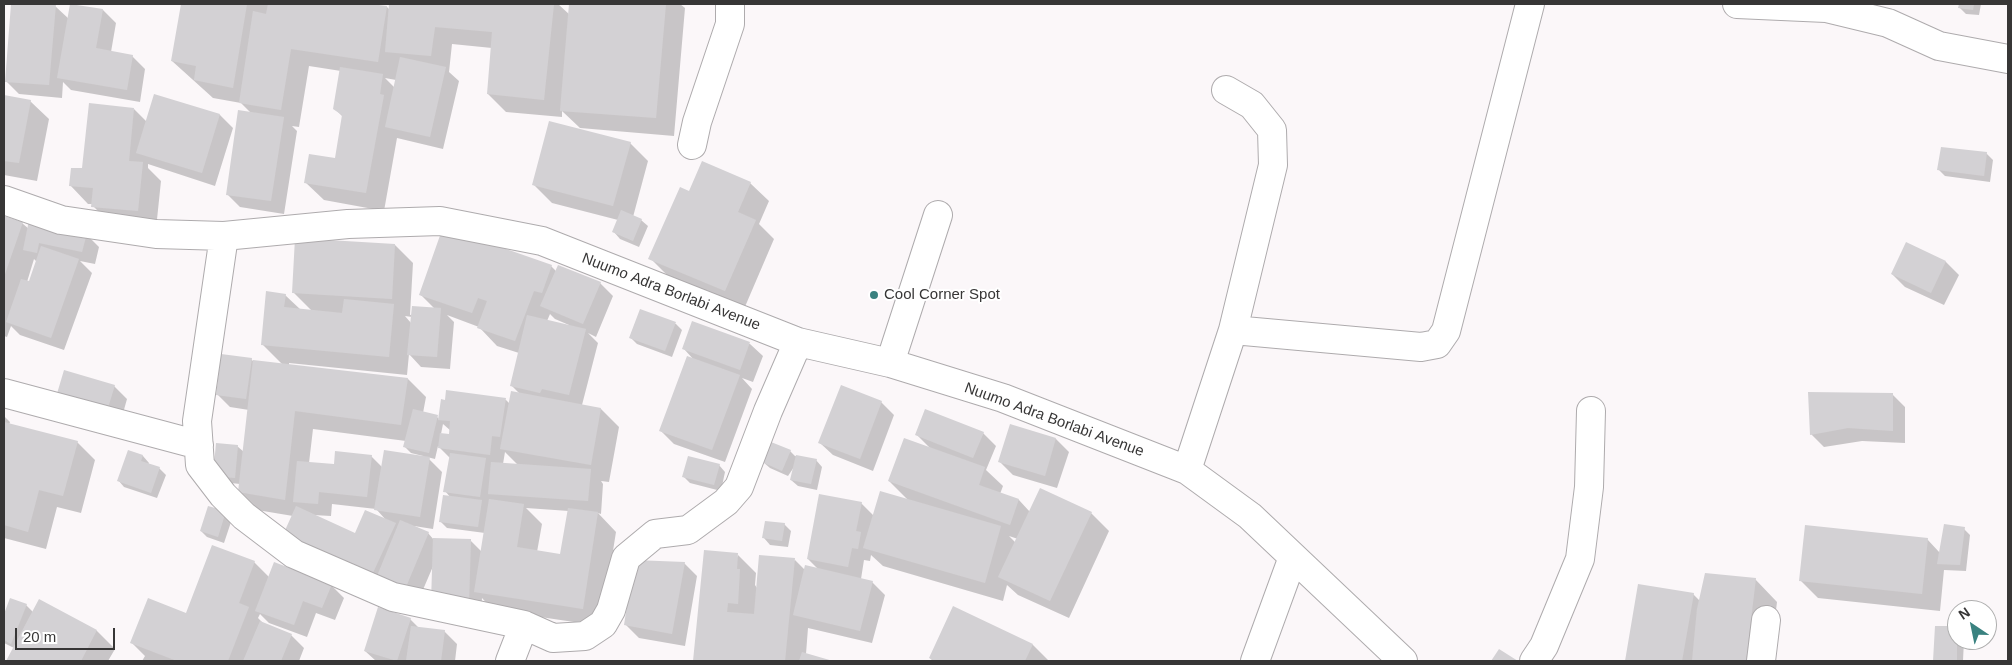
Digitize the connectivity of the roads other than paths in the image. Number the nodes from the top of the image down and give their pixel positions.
1 (730, 4) edge
2 (1530, 4) edge
3 (1738, 4) edge
4 (2008, 59) edge
5 (1226, 90) dead end
6 (692, 145) dead end
7 (4, 200) edge
8 (938, 215) dead end
9 (224, 236) junction
10 (1233, 330) junction
11 (798, 342) junction
12 (890, 364) junction
13 (4, 393) edge
14 (1590, 411) dead end
15 (199, 446) junction
16 (1187, 470) junction
17 (1293, 557) junction
18 (1766, 620) dead end
19 (524, 625) junction
20 (510, 661) edge
21 (1255, 661) edge
22 (1403, 661) edge
23 (1534, 661) edge
24 (1761, 661) edge

1 - 6 street
2 - 10 street
3 - 4 street
5 - 10 street
7 - 9 street, Nuumo Adra Borlabi Avenue
8 - 12 street
9 - 11 street, Nuumo Adra Borlabi Avenue
9 - 15 street
10 - 16 street
11 - 12 street, Nuumo Adra Borlabi Avenue
11 - 19 street
12 - 16 street, Nuumo Adra Borlabi Avenue
13 - 15 street
14 - 23 street
15 - 19 street
16 - 17 street, Nuumo Adra Borlabi Avenue
17 - 21 street
17 - 22 street, Nuumo Adra Borlabi Avenue
18 - 24 street
19 - 20 street

